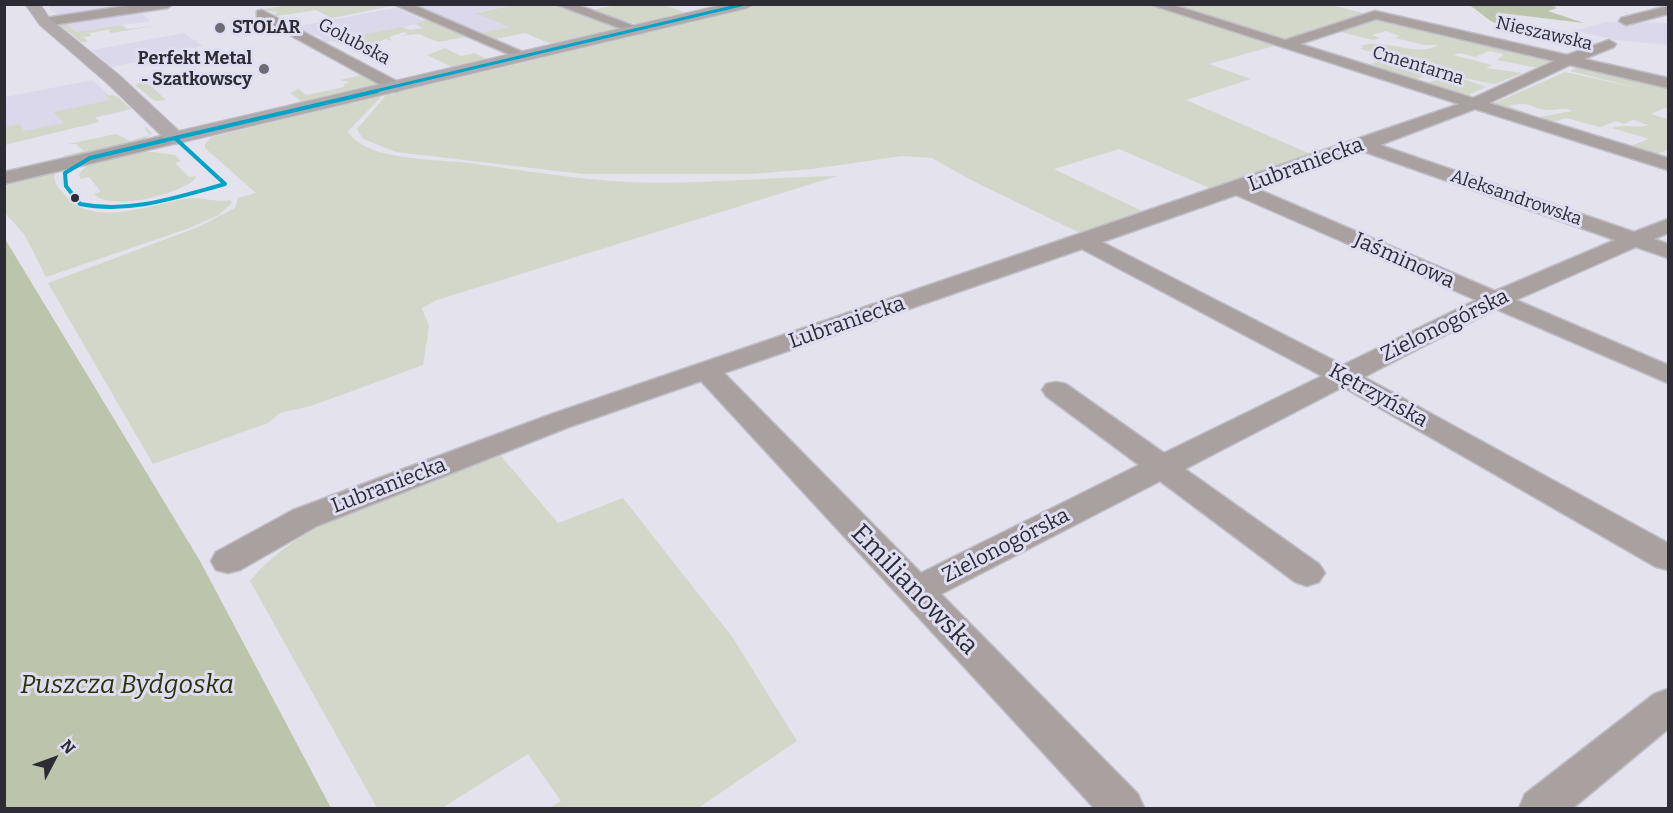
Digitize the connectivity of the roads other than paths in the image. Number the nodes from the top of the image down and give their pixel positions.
1 (32, 4) edge
2 (167, 4) edge
3 (561, 4) edge
4 (747, 4) edge
5 (1155, 4) edge
6 (401, 5) edge
7 (1668, 10) edge
8 (262, 14) dead end
9 (1626, 21) dead end
10 (45, 22) junction
11 (638, 30) junction
12 (1609, 44) dead end
13 (1284, 45) junction
14 (525, 56) junction
15 (1568, 60) junction
16 (1668, 83) edge
17 (396, 87) junction
18 (1474, 104) junction
19 (175, 138) junction
20 (1363, 145) junction
21 (1668, 165) edge
22 (4, 178) edge
23 (1239, 189) junction
24 (1668, 225) edge
25 (1636, 240) junction
26 (1084, 241) junction
27 (1668, 251) edge
28 (1495, 300) junction
29 (707, 371) junction
30 (1341, 375) junction
31 (1668, 375) edge
32 (1056, 390) dead end
33 (1161, 468) junction
34 (1668, 558) edge
35 (228, 561) dead end
36 (1306, 573) dead end
37 (915, 591) junction
38 (1668, 706) edge
39 (1122, 808) edge
40 (1541, 808) edge

1 - 10 street
2 - 10 street
3 - 11 street
4 - 11 street
5 - 13 street, Cmentarna
6 - 14 street
7 - 9 street
8 - 17 street, Golubska
10 - 19 street
11 - 14 street
12 - 15 street, Lubraniecka
13 - 15 street, Nieszawska
13 - 18 street, Cmentarna
14 - 17 street
15 - 16 street, Nieszawska
15 - 18 street, Lubraniecka
17 - 19 street
18 - 20 street, Lubraniecka
18 - 21 street, Cmentarna
19 - 22 street
20 - 23 street, Lubraniecka
20 - 25 street, Aleksandrowska
23 - 26 street, Lubraniecka
23 - 28 street, Jaśminowa
24 - 25 street, Zielonogórska
25 - 27 street, Aleksandrowska
25 - 28 street, Zielonogórska
26 - 29 street, Lubraniecka
26 - 30 street, Kętrzyńska
28 - 30 street, Zielonogórska
28 - 31 street, Jaśminowa
29 - 35 street, Lubraniecka
29 - 37 street, Emilianowska
30 - 33 street, Zielonogórska
30 - 34 street, Kętrzyńska
32 - 33 street
33 - 36 street
33 - 37 street, Zielonogórska
37 - 39 street, Emilianowska
38 - 40 street

